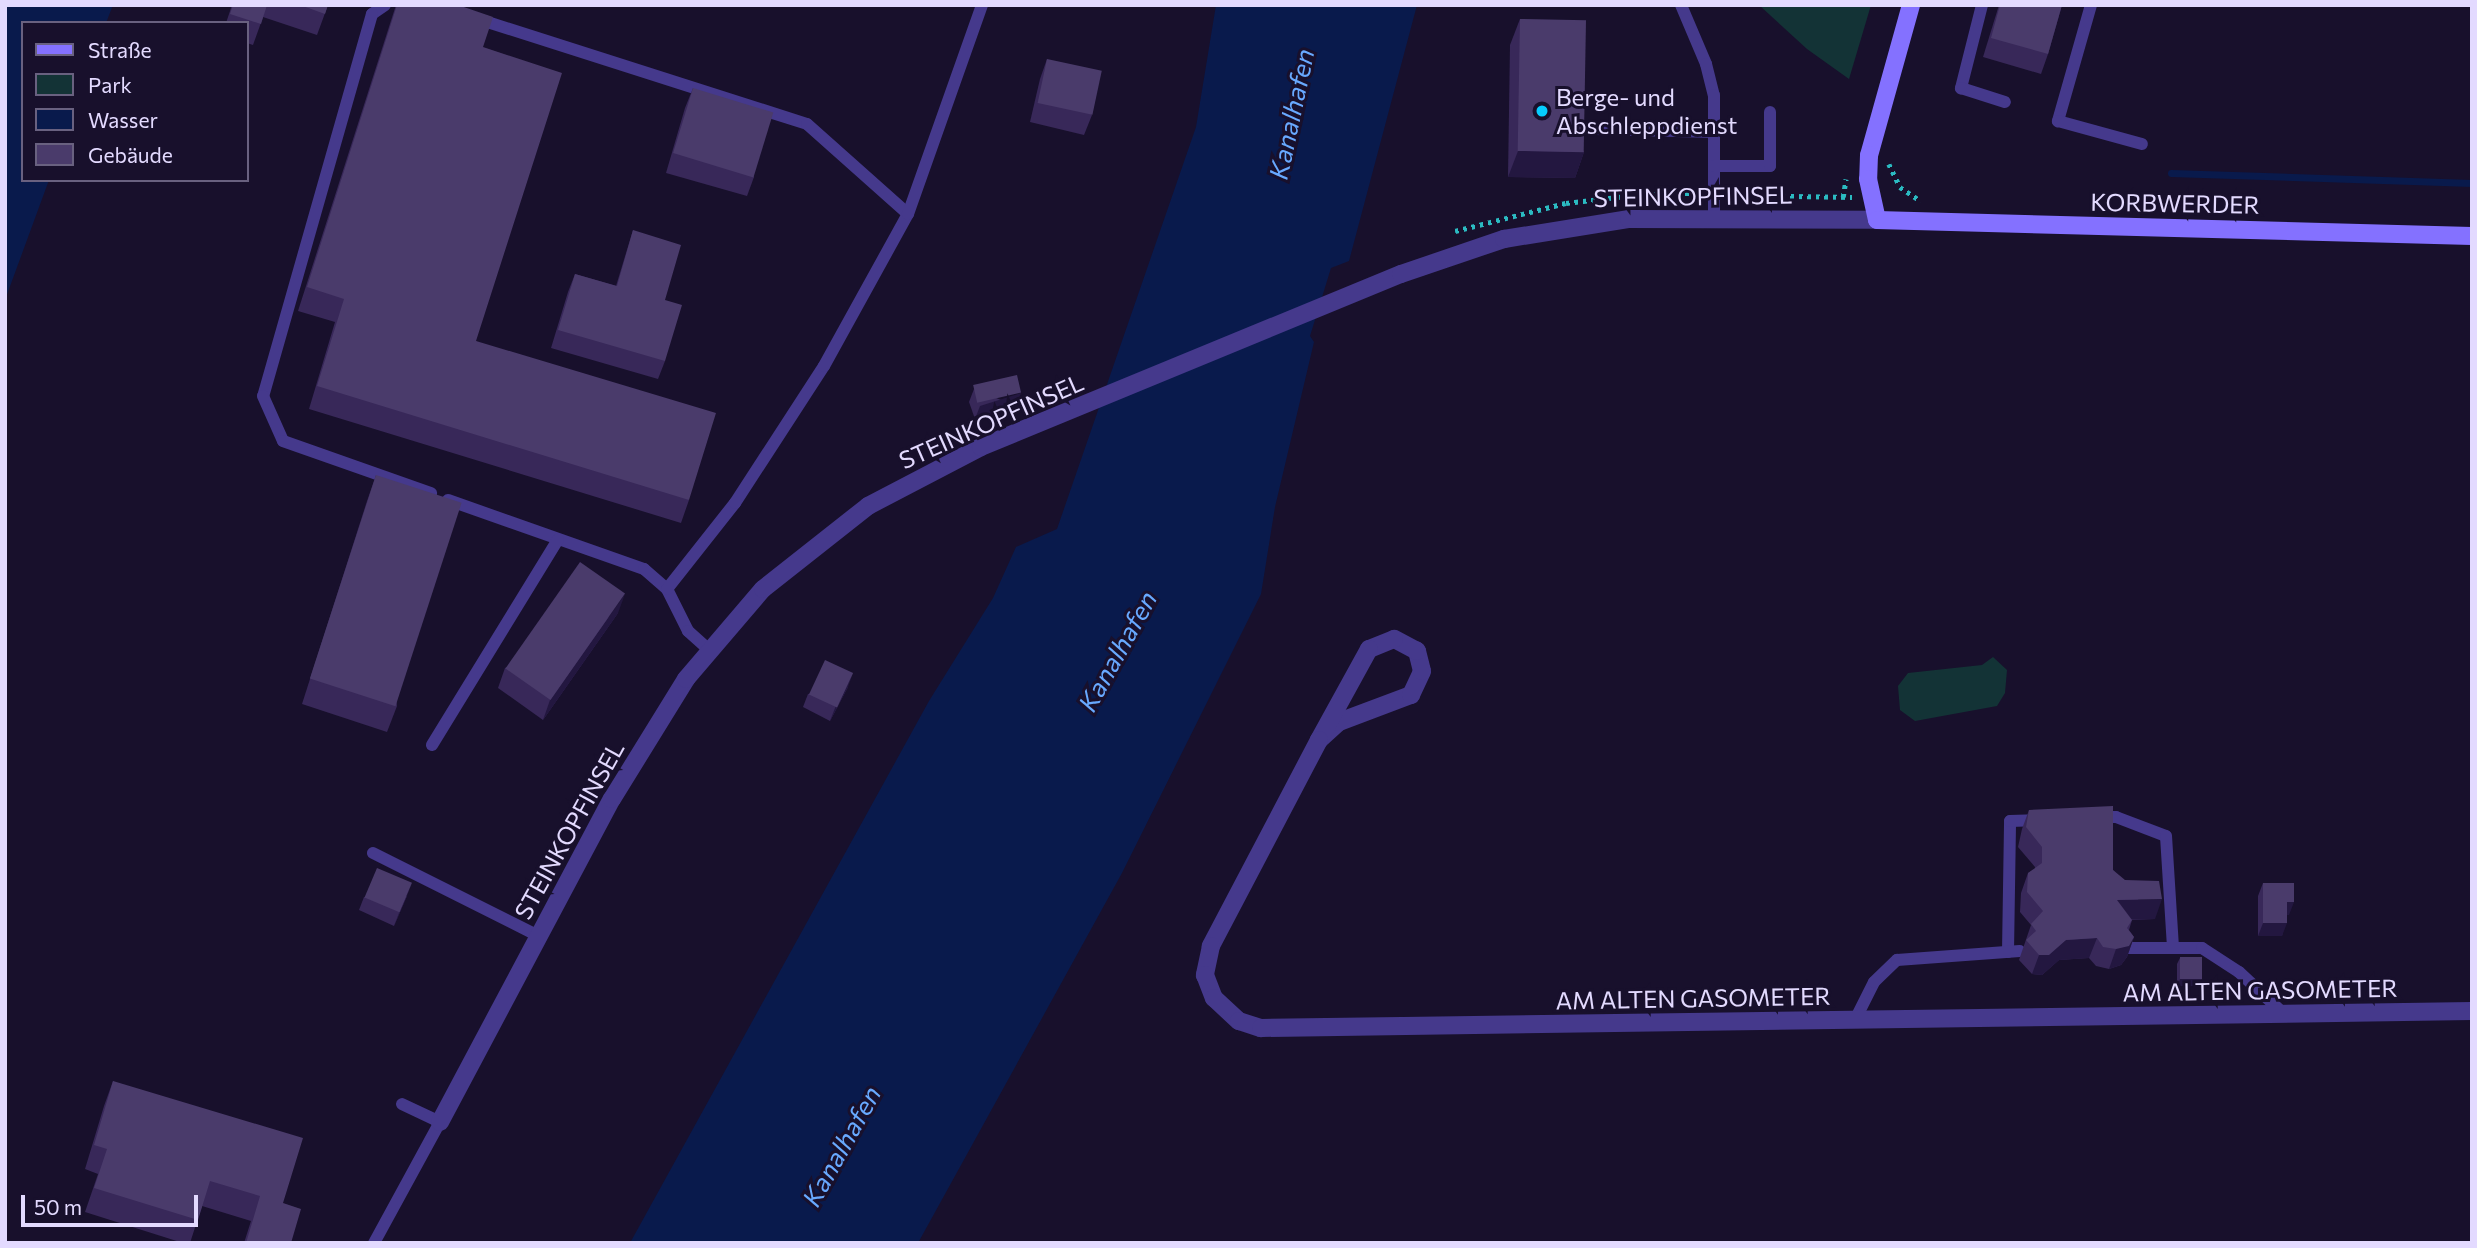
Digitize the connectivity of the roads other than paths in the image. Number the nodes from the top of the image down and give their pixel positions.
1 (385, 5) edge
2 (982, 5) edge
3 (1681, 5) edge
4 (1911, 5) edge
5 (1982, 5) edge
6 (2091, 5) edge
7 (461, 14) edge
8 (2005, 102) dead end
9 (1770, 112) dead end
10 (1596, 129) dead end
11 (1715, 132) junction
12 (2142, 144) dead end
13 (1714, 166) junction
14 (908, 214) junction
15 (1714, 218) junction
16 (1877, 220) junction
17 (2472, 236) edge
18 (558, 539) junction
19 (667, 589) junction
20 (708, 649) junction
21 (1319, 740) junction
22 (432, 745) dead end
23 (2077, 818) edge
24 (2050, 819) edge
25 (373, 853) dead end
26 (539, 936) junction
27 (2173, 947) junction
28 (2128, 948) edge
29 (2472, 1011) edge
30 (2284, 1014) junction
31 (1855, 1020) junction
32 (402, 1104) dead end
33 (440, 1122) junction
34 (374, 1243) edge

1 - 18 lane
2 - 14 lane
3 - 11 lane
4 - 16 main road
5 - 8 lane
6 - 12 lane
7 - 14 lane
9 - 13 lane
10 - 11 lane
11 - 13 lane
13 - 15 lane
14 - 19 lane
15 - 16 street, STEINKOPFINSEL
15 - 20 street, STEINKOPFINSEL
16 - 17 main road, KORBWERDER
18 - 19 lane
18 - 22 lane
19 - 20 lane
20 - 26 street, STEINKOPFINSEL
21 - 21 street, AM ALTEN GASOMETER
21 - 31 street, AM ALTEN GASOMETER
23 - 27 lane
24 - 31 lane
25 - 26 lane
26 - 33 street, STEINKOPFINSEL
27 - 28 lane
27 - 30 lane
29 - 30 street, AM ALTEN GASOMETER
30 - 31 street, AM ALTEN GASOMETER
32 - 33 lane
33 - 34 lane, STEINKOPFINSEL

